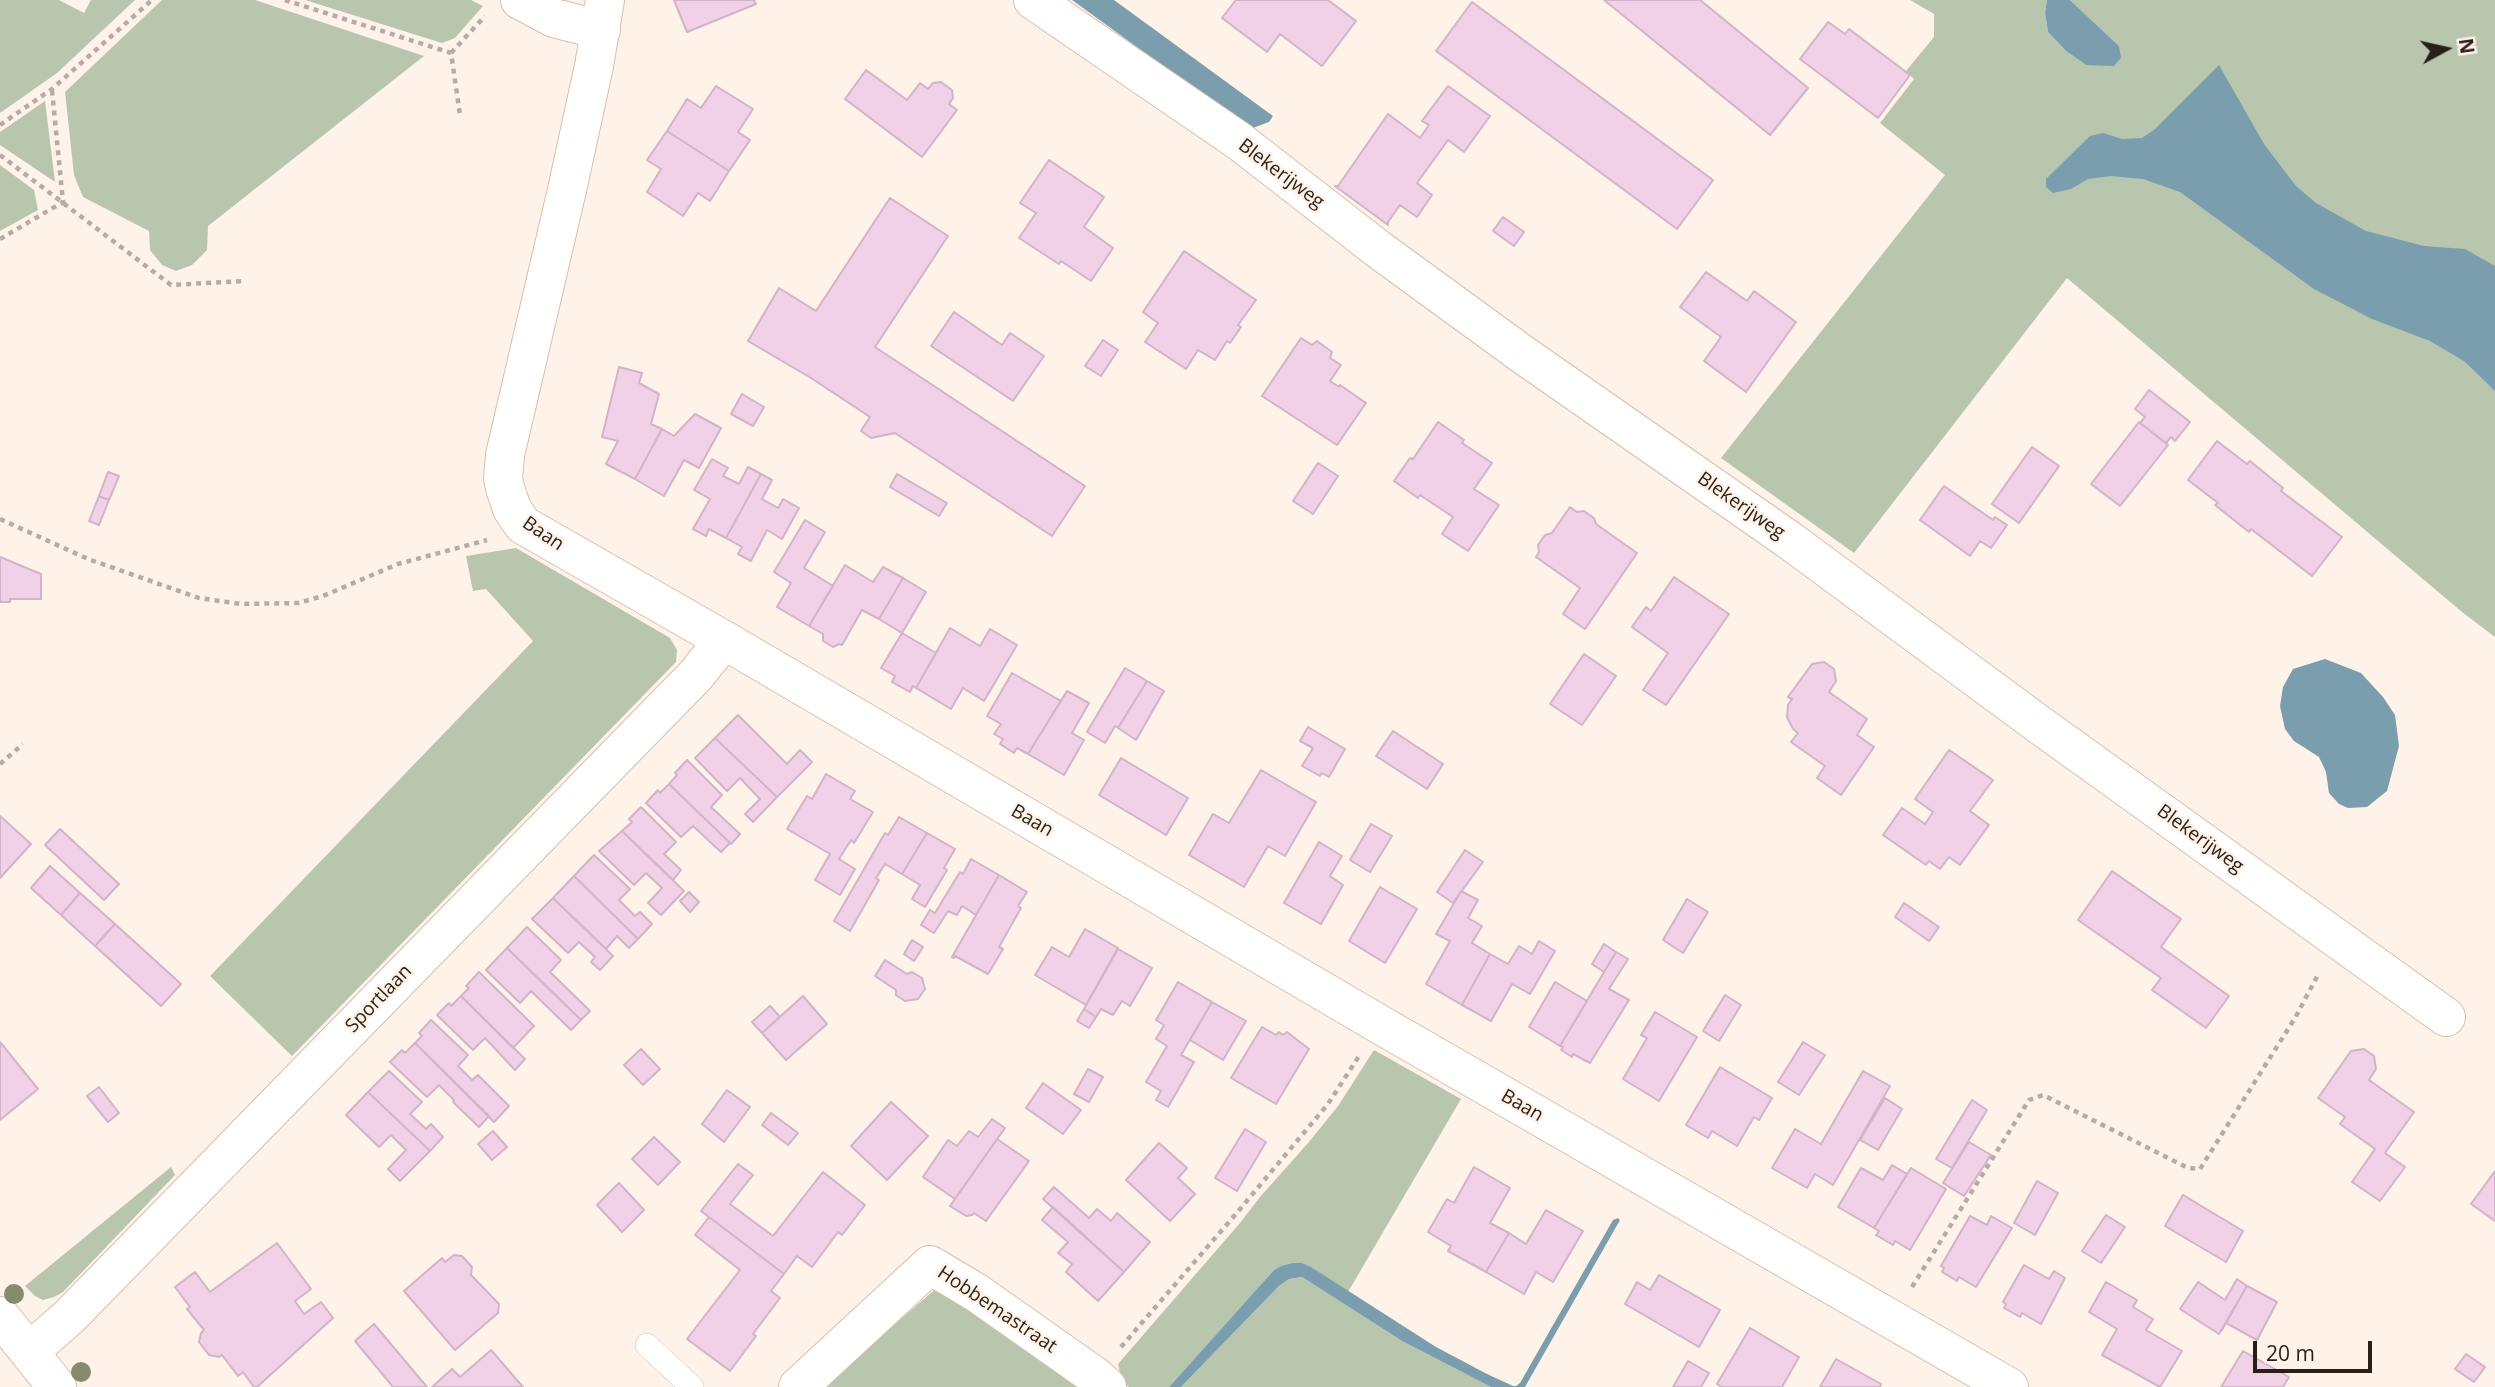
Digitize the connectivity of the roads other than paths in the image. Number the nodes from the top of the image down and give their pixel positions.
1 (1033, 0) edge
2 (506, 4) edge
3 (603, 15) edge
4 (724, 640) junction
5 (2446, 1017) dead end
6 (0, 1316) edge
7 (647, 1345) dead end
8 (29, 1352) junction
9 (1101, 1382) edge
10 (57, 1387) edge
11 (692, 1387) edge
12 (798, 1387) edge
13 (2010, 1387) edge

1 - 5 street, Blekerijweg
2 - 3 street
3 - 4 street, Baan
4 - 8 street, Sportlaan
4 - 13 street, Baan
6 - 8 street
7 - 11 lane
8 - 10 street
9 - 12 street, Hobbemastraat

